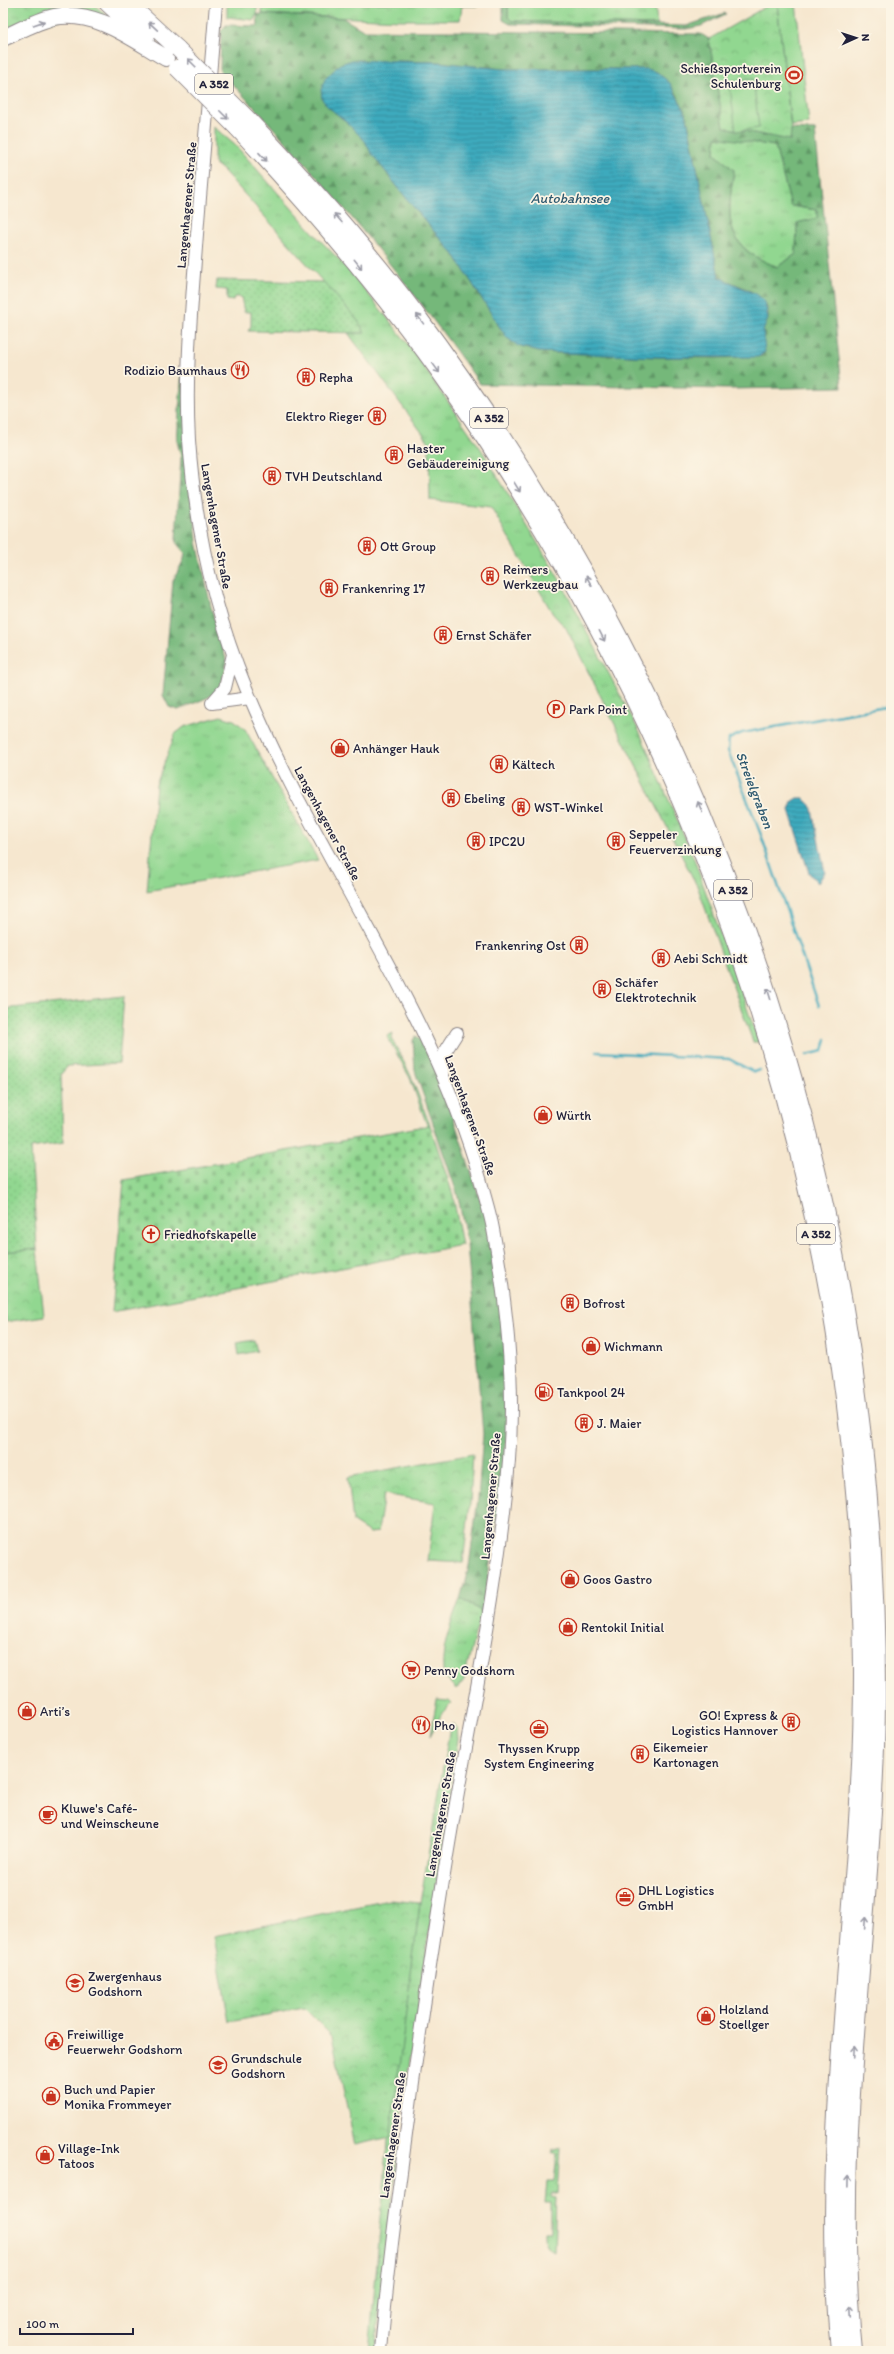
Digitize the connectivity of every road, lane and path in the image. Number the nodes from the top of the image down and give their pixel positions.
1 (106, 3) edge
2 (128, 3) edge
3 (216, 3) edge
4 (3, 38) edge
5 (174, 58) junction
6 (243, 124) junction
7 (233, 653) junction
8 (245, 685) junction
9 (218, 696) junction
10 (250, 698) junction
11 (457, 1033) dead end
12 (442, 1072) junction
13 (381, 2351) edge
14 (839, 2351) edge
15 (854, 2351) edge

1 - 5 highway, A 352
5 -> 2 highway, A 352
3 - 7 main road, Langenhagener Straße
4 -> 5 highway
5 - 6 highway, A 352, bridge
6 -> 14 highway, A 352
15 -> 6 highway, A 352
7 - 8 main road, Langenhagener Straße
7 - 9 main road
8 - 9 main road
8 - 10 main road, Langenhagener Straße
9 - 10 main road
10 - 12 main road, Langenhagener Straße
11 - 12 main road
12 - 13 main road, Langenhagener Straße

